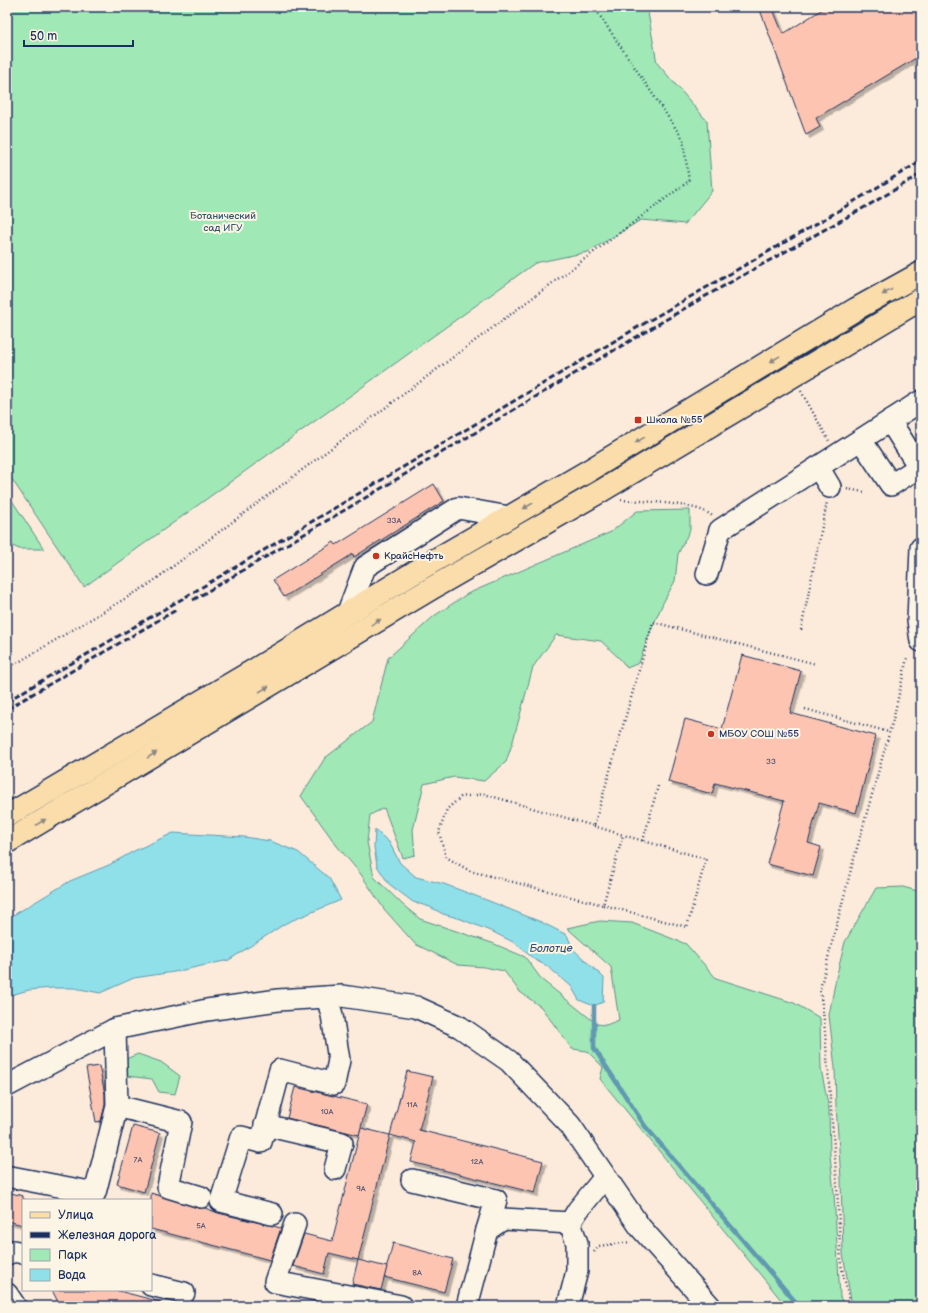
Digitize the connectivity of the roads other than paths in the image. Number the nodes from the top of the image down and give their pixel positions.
1 (921, 273) edge
2 (921, 299) edge
3 (921, 401) edge
4 (890, 421) junction
5 (861, 440) junction
6 (818, 468) junction
7 (830, 487) road end
8 (509, 517) junction
9 (921, 548) edge
10 (707, 574) dead end
11 (348, 612) junction
12 (920, 632) edge
13 (7, 816) edge
14 (7, 842) edge
15 (327, 997) junction
16 (115, 1029) junction
17 (7, 1086) edge
18 (117, 1106) junction
19 (265, 1124) junction
20 (335, 1169) dead end
21 (11, 1177) dead end
22 (605, 1177) junction
23 (412, 1180) dead end
24 (201, 1197) dead end
25 (272, 1214) dead end
26 (570, 1223) junction
27 (295, 1224) dead end
28 (487, 1230) junction
29 (22, 1253) edge
30 (7, 1254) edge
31 (152, 1284) edge
32 (184, 1292) dead end
33 (7, 1294) edge
34 (15, 1306) edge
35 (401, 1306) edge
36 (467, 1306) edge
37 (568, 1306) edge
38 (710, 1306) edge

1 -> 8 main road
14 -> 2 main road
3 - 4 street
4 - 5 street
4 - 5 street
5 - 6 street
6 - 7 street
6 - 10 street
8 - 11 main road
8 - 11 street
9 - 12 street
11 - 13 main road
15 - 16 street
15 - 19 street
15 - 22 street
16 - 17 street
16 - 18 street
18 - 21 street
18 - 24 street
19 - 20 street
19 - 25 street
22 - 26 street
22 - 38 street
23 - 28 street
26 - 28 street
26 - 37 street
27 - 35 street
28 - 36 street
29 - 30 street
31 - 32 street
33 - 34 street

